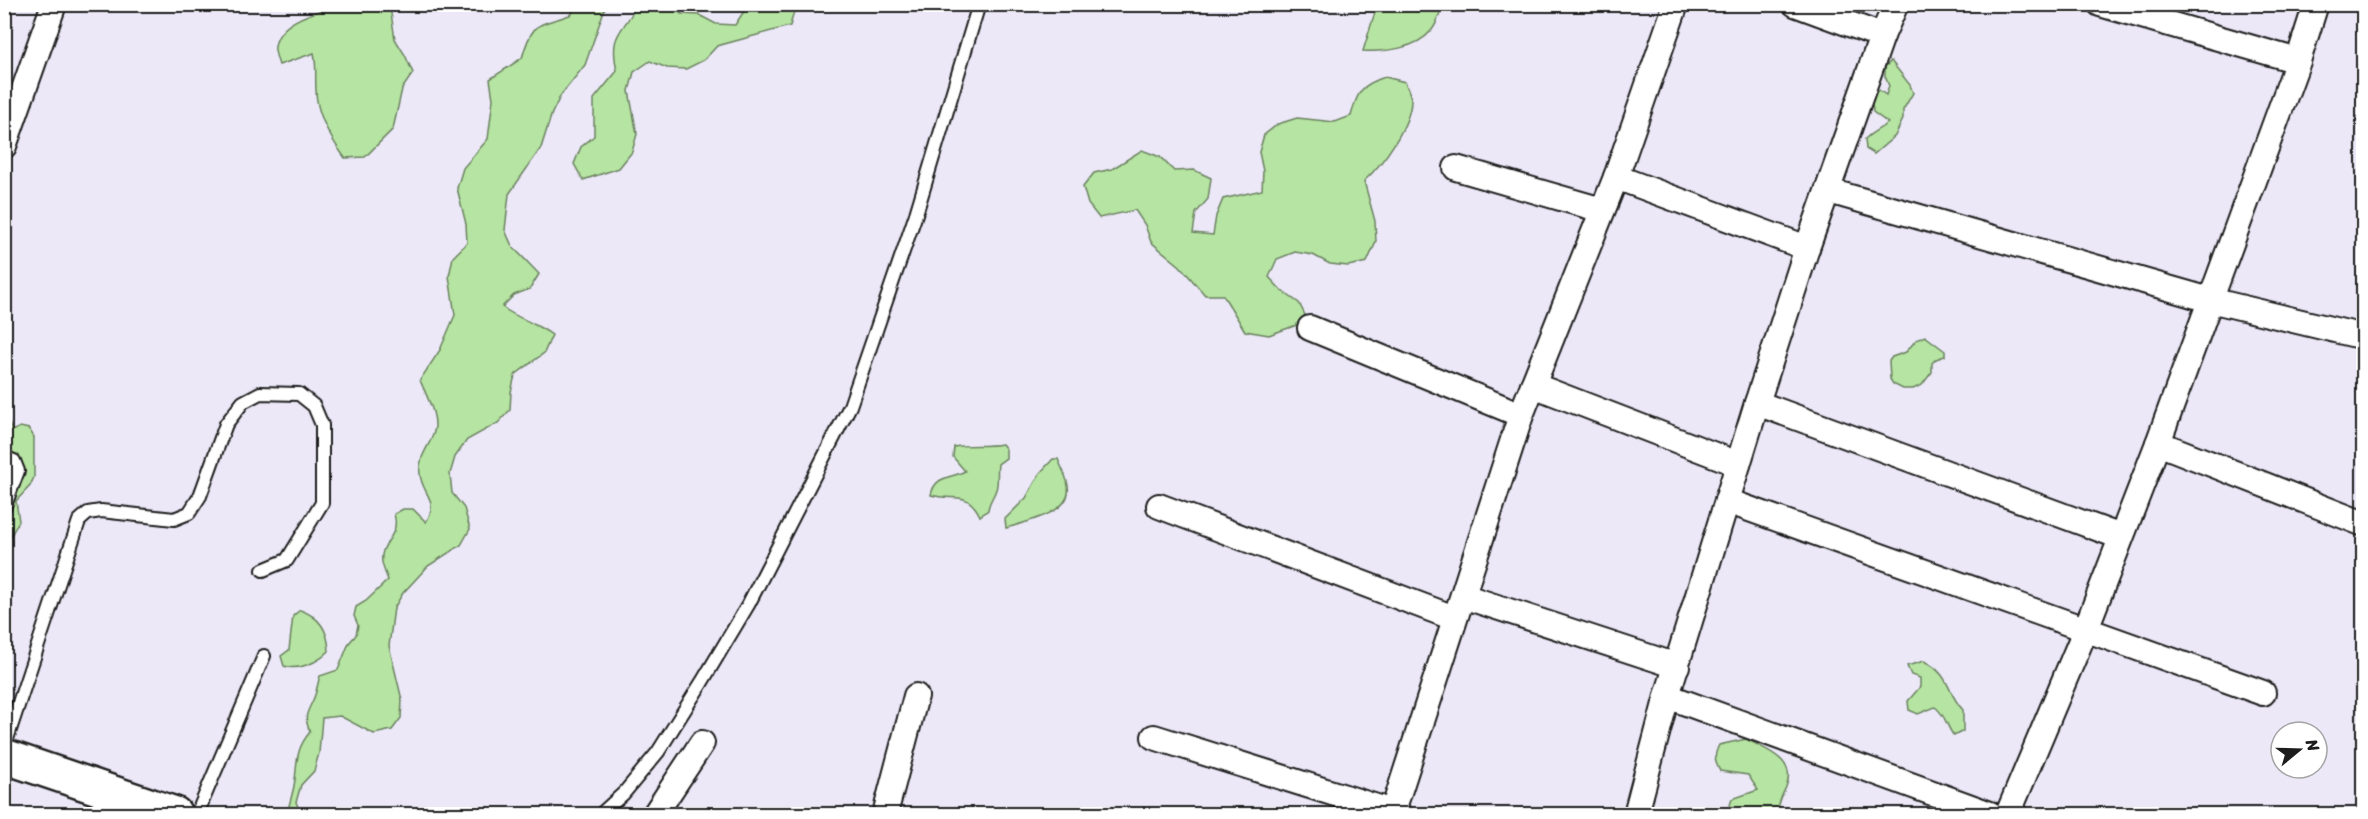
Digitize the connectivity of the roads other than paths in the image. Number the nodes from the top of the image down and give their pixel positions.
1 (54, 4) edge
2 (979, 4) edge
3 (1795, 4) edge
4 (1896, 4) edge
5 (2100, 4) edge
6 (2316, 4) edge
7 (1672, 5) edge
8 (1882, 36) junction
9 (2298, 61) junction
10 (4, 146) edge
11 (1456, 168) dead end
12 (1616, 177) junction
13 (1829, 191) junction
14 (1602, 210) junction
15 (1807, 248) junction
16 (2210, 300) junction
17 (1310, 328) dead end
18 (2364, 337) edge
19 (1533, 385) junction
20 (1757, 403) junction
21 (1521, 415) junction
22 (2158, 443) junction
23 (4, 457) edge
24 (1738, 464) junction
25 (1727, 501) junction
26 (1159, 506) dead end
27 (4, 508) edge
28 (2364, 524) edge
29 (2121, 537) junction
30 (263, 570) dead end
31 (1463, 596) junction
32 (1454, 618) junction
33 (2085, 631) junction
34 (264, 656) dead end
35 (1677, 666) junction
36 (2263, 693) dead end
37 (916, 696) dead end
38 (1667, 696) junction
39 (1154, 737) dead end
40 (702, 743) dead end
41 (4, 748) edge
42 (4, 756) edge
43 (175, 814) edge
44 (197, 814) edge
45 (601, 814) edge
46 (655, 814) edge
47 (885, 814) edge
48 (1395, 814) edge
49 (1636, 814) edge
50 (1990, 814) edge
51 (2008, 814) edge

1 - 10 street
2 - 45 lane
3 - 8 street
4 - 8 street
5 - 9 street
6 - 9 street
7 - 12 street
8 - 13 street
9 - 16 street
11 - 14 street
12 - 14 street
12 - 15 street
13 - 15 street
13 - 16 street
14 - 19 street
15 - 20 street
16 - 18 street
16 - 22 street
17 - 21 street
19 - 21 street
19 - 24 street
20 - 24 street
20 - 29 street
21 - 31 street
22 - 28 street
22 - 29 street
23 - 27 lane
24 - 25 street
25 - 33 street
25 - 35 street
26 - 32 street
29 - 33 street
30 - 41 lane
31 - 32 street
31 - 35 street
32 - 48 street
33 - 36 street
33 - 51 street
34 - 44 lane
35 - 38 street
37 - 47 street
38 - 49 street
38 - 50 street
39 - 48 street
40 - 46 street
42 - 43 main road

